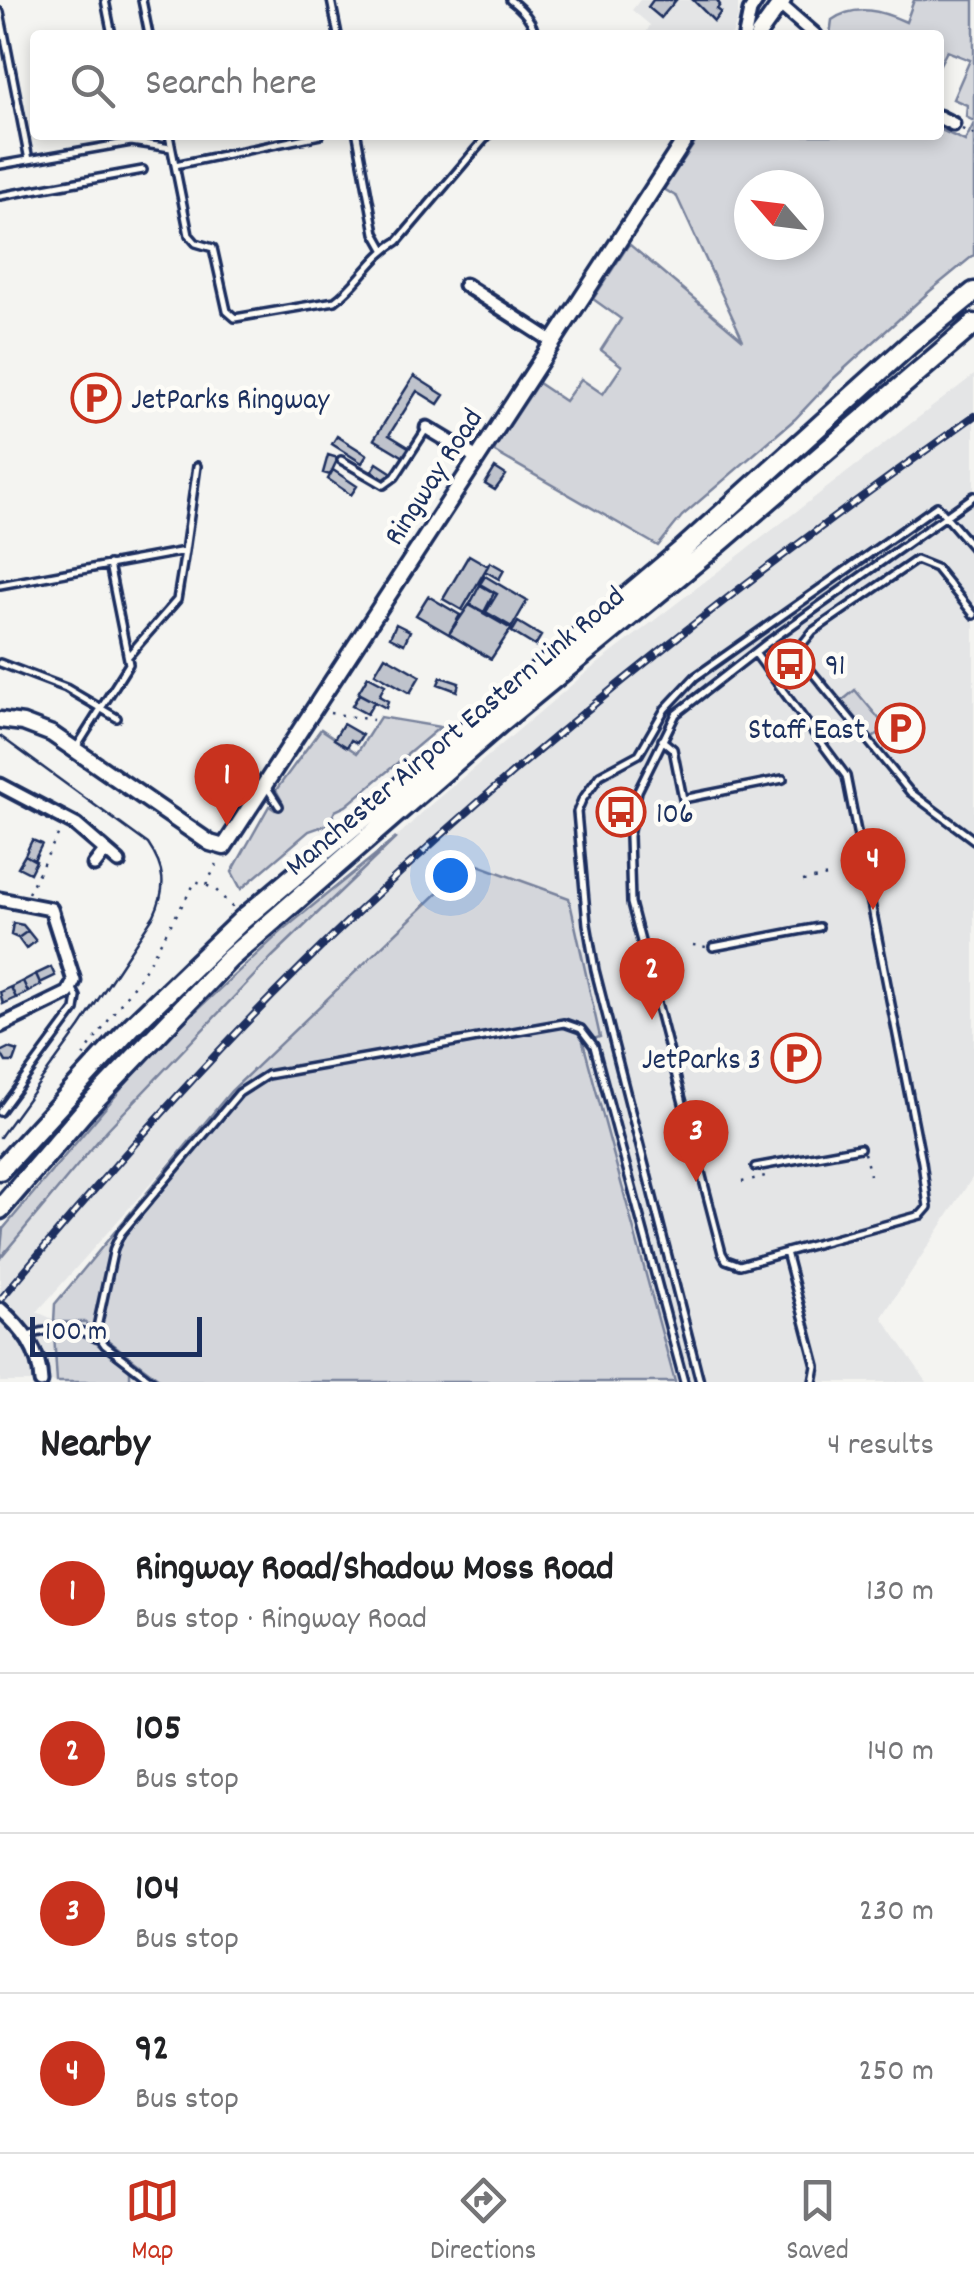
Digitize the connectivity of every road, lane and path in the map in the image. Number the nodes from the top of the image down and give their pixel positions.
1 (106, 0) edge
2 (142, 0) edge
3 (331, 0) edge
4 (510, 0) edge
5 (757, 0) edge
6 (779, 2) edge
7 (0, 12) edge
8 (111, 30) edge
9 (148, 30) edge
10 (337, 30) edge
11 (534, 30) edge
12 (746, 30) edge
13 (761, 30) edge
14 (810, 30) edge
15 (122, 140) edge
16 (139, 140) edge
17 (170, 140) edge
18 (296, 140) edge
19 (358, 140) edge
20 (484, 140) edge
21 (685, 140) edge
22 (172, 148) junction
23 (28, 160) junction
24 (175, 165) junction
25 (0, 166) edge
26 (143, 170) dead end
27 (0, 196) edge
28 (384, 249) junction
29 (465, 285) dead end
30 (974, 292) edge
31 (974, 324) edge
32 (552, 341) junction
33 (428, 428) joint
34 (477, 458) junction
35 (340, 460) dead end
36 (197, 466) dead end
37 (974, 496) edge
38 (946, 516) junction
39 (974, 549) edge
40 (185, 551) junction
41 (108, 564) junction
42 (0, 586) edge
43 (974, 615) edge
44 (754, 653) junction
45 (128, 656) junction
46 (0, 662) edge
47 (103, 710) junction
48 (330, 712) dead end
49 (116, 718) dead end
50 (0, 720) edge
51 (374, 720) dead end
52 (662, 740) junction
53 (75, 750) junction
54 (783, 779) dead end
55 (0, 785) edge
56 (266, 787) junction
57 (279, 806) dead end
58 (66, 819) junction
59 (974, 840) edge
60 (224, 847) junction
61 (105, 851) junction
62 (119, 862) dead end
63 (94, 865) dead end
64 (834, 875) dead end
65 (803, 881) dead end
66 (206, 885) junction
67 (0, 899) edge
68 (23, 904) junction
69 (237, 912) dead end
70 (819, 927) dead end
71 (693, 945) dead end
72 (713, 947) dead end
73 (702, 948) dead end
74 (72, 981) junction
75 (0, 1026) edge
76 (84, 1055) dead end
77 (0, 1112) edge
78 (862, 1150) joint
79 (755, 1167) dead end
80 (0, 1170) edge
81 (870, 1175) dead end
82 (0, 1209) edge
83 (786, 1252) junction
84 (0, 1310) edge
85 (26, 1338) junction
86 (99, 1339) junction
87 (41, 1382) edge
88 (153, 1382) edge
89 (684, 1382) edge
90 (700, 1382) edge
91 (812, 1382) edge

1 - 8 lane
2 - 9 lane
3 - 10 lane
4 - 11 lane
5 - 12 street
6 - 13 street
6 - 14 street
7 - 23 lane
15 - 23 lane
16 - 22 lane
17 - 22 lane
18 - 24 lane
19 - 28 lane
20 - 28 lane
21 - 32 street, Ringway Road
22 - 24 lane
23 - 25 lane
24 - 28 lane
26 - 27 lane
29 - 32 street
30 - 80 highway, Manchester Airport Eastern Link Road
31 - 82 highway, Manchester Airport Eastern Link Road
32 - 34 street, Ringway Road
33 - 34 street
33 - 35 lane
34 - 56 street, Ringway Road
36 - 40 lane
37 - 38 lane
38 - 39 lane
38 - 44 lane
38 - 90 lane
40 - 41 lane
40 - 45 lane
41 - 42 lane
41 - 45 lane
43 - 59 lane
44 - 52 lane
44 - 83 lane
45 - 47 lane
46 - 47 lane
47 - 49 lane
47 - 53 lane
48 - 51 path
50 - 53 street
52 - 54 lane
52 - 83 lane
53 - 60 street
55 - 58 street
56 - 57 lane
56 - 60 street, Ringway Road
58 - 61 street
58 - 68 path
60 - 66 path
61 - 62 street
61 - 63 street
64 - 65 path
66 - 69 path
66 - 76 path
67 - 68 street
68 - 74 street
70 - 72 lane
71 - 73 path
74 - 75 street
74 - 77 lane
78 - 79 lane
78 - 81 path
83 - 91 lane
84 - 85 street
85 - 86 lane
85 - 87 street
86 - 88 lane
86 - 89 lane

